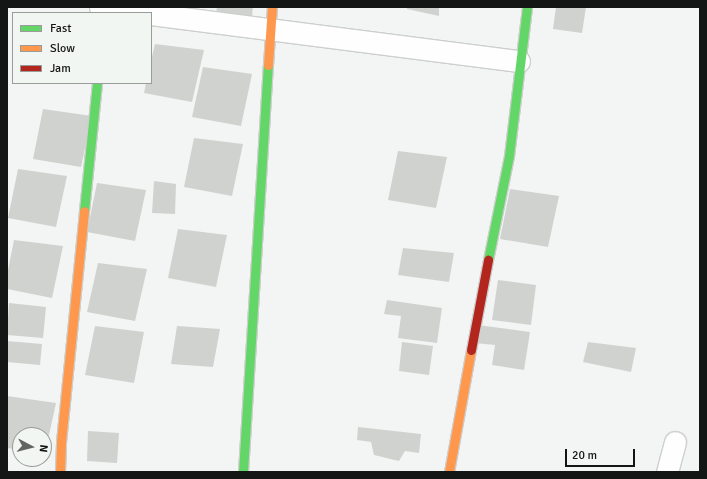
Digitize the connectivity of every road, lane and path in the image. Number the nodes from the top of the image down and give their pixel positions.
1 (272, 7) edge
2 (527, 7) edge
3 (104, 9) edge
4 (134, 12) edge
5 (152, 14) edge
6 (270, 31) junction
7 (519, 61) junction
8 (97, 84) edge
9 (675, 442) dead end
10 (60, 472) edge
11 (243, 472) edge
12 (449, 472) edge
13 (667, 472) edge

1 - 6 street
2 - 7 street
3 - 4 street
5 - 6 street
6 - 7 street
6 - 11 street
7 - 12 street
8 - 10 street
9 - 13 street

